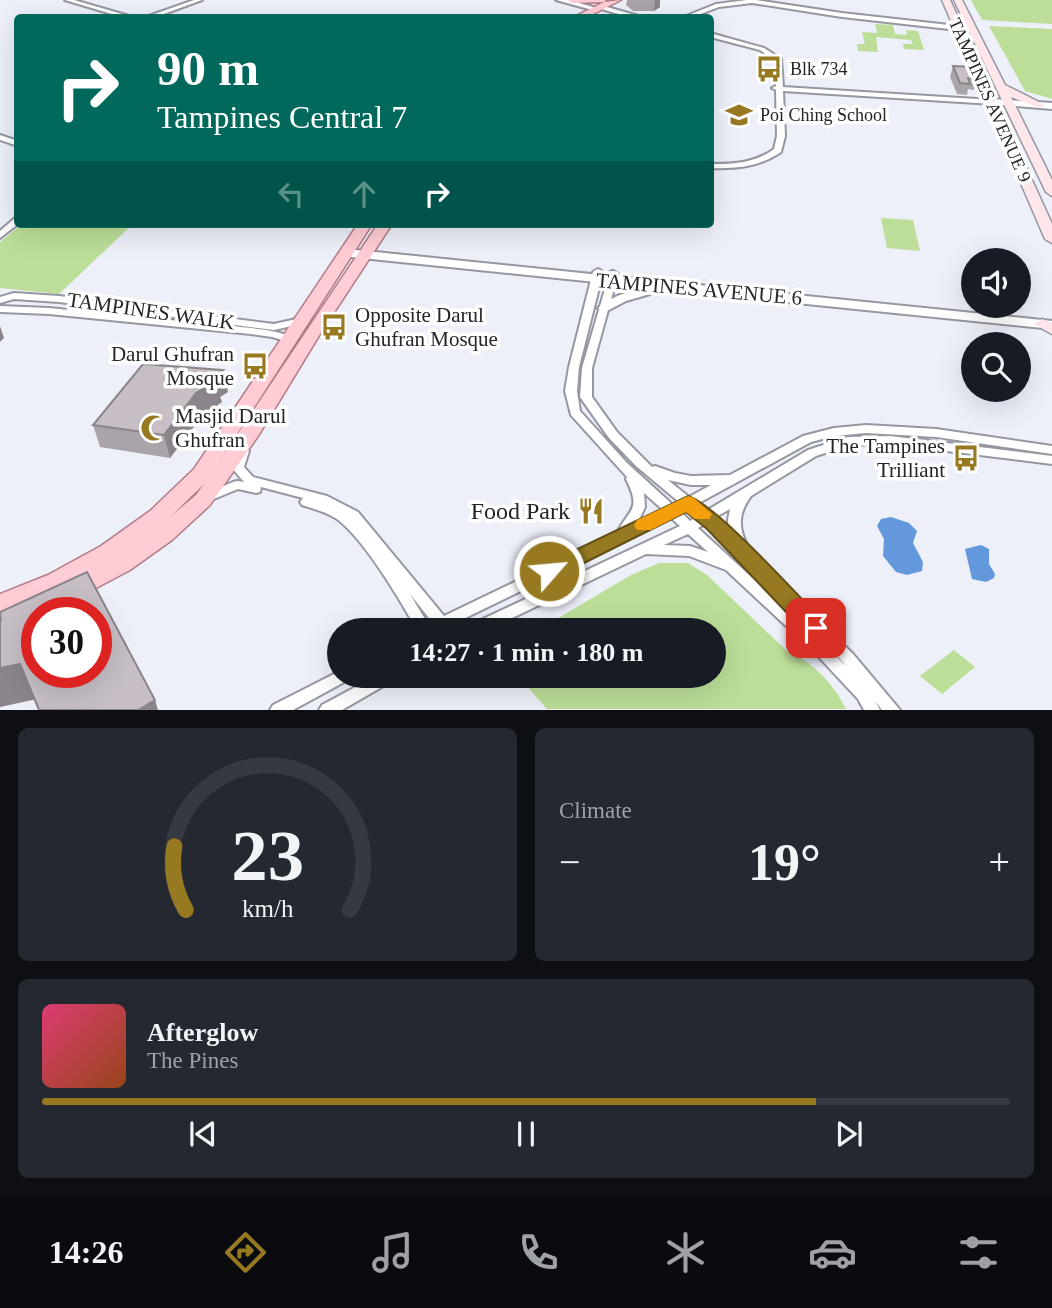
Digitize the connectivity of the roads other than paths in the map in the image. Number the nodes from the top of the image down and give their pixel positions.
1 (68, 0) edge
2 (199, 0) edge
3 (560, 0) edge
4 (573, 0) edge
5 (616, 0) edge
6 (734, 0) edge
7 (757, 0) edge
8 (946, 0) edge
9 (958, 0) edge
10 (597, 5) edge
11 (699, 12) junction
12 (119, 14) edge
13 (158, 14) edge
14 (576, 14) edge
15 (619, 14) edge
16 (627, 14) edge
17 (694, 14) edge
18 (956, 23) junction
19 (714, 37) edge
20 (999, 86) junction
21 (778, 88) junction
22 (993, 104) junction
23 (1009, 105) junction
24 (1048, 108) edge
25 (1018, 121) junction
26 (714, 165) edge
27 (1052, 192) edge
28 (14, 223) edge
29 (362, 228) edge
30 (382, 228) edge
31 (0, 235) edge
32 (1052, 239) edge
33 (349, 249) junction
34 (368, 251) junction
35 (597, 276) junction
36 (612, 277) junction
37 (667, 286) junction
38 (0, 300) edge
39 (605, 308) junction
40 (0, 309) edge
41 (1050, 324) edge
42 (300, 332) junction
43 (251, 432) junction
44 (1052, 450) edge
45 (1052, 460) edge
46 (640, 463) junction
47 (626, 470) junction
48 (737, 477) junction
49 (755, 486) junction
50 (203, 500) junction
51 (688, 503) junction
52 (673, 511) junction
53 (706, 517) junction
54 (690, 527) junction
55 (618, 536) junction
56 (641, 549) junction
57 (743, 564) junction
58 (0, 603) edge
59 (418, 618) edge
60 (438, 618) edge
61 (460, 618) edge
62 (498, 618) edge
63 (0, 621) edge
64 (327, 684) edge
65 (366, 688) edge
66 (278, 709) edge
67 (327, 709) edge
68 (872, 709) edge
69 (892, 709) edge

1 - 12 street
2 - 13 street
3 - 10 street
4 - 10 main road
5 - 10 main road
6 - 11 street
7 - 18 street
8 - 18 main road, TAMPINES AVENUE 9
9 - 20 main road, TAMPINES AVENUE 9
10 - 14 main road
10 - 15 street
10 - 16 street
11 - 17 street
11 - 18 street
18 - 22 main road, TAMPINES AVENUE 9
19 - 21 street
20 - 23 main road, TAMPINES AVENUE 9
20 - 24 main road
21 - 22 street
21 - 26 street
22 - 23 street
22 - 32 main road, TAMPINES AVENUE 9
23 - 24 street
23 - 25 main road, TAMPINES AVENUE 9
24 - 25 main road
25 - 27 main road, TAMPINES AVENUE 9
28 - 31 street
29 - 33 main road
30 - 34 main road
33 - 34 street, TAMPINES AVENUE 6
33 - 42 main road
34 - 35 street, TAMPINES AVENUE 6
34 - 42 main road
35 - 36 street, TAMPINES AVENUE 6
35 - 47 street
36 - 37 street, TAMPINES AVENUE 6
36 - 39 street
36 - 41 street, TAMPINES AVENUE 6
37 - 39 street
37 - 41 street, TAMPINES AVENUE 6
38 - 42 street, TAMPINES WALK
39 - 46 street
40 - 42 street, TAMPINES WALK
42 - 43 main road
42 - 58 main road
43 - 50 main road
43 - 60 street
44 - 48 street
45 - 49 street
46 - 48 street
46 - 51 street
47 - 52 street
47 - 55 street
48 - 51 street
49 - 53 street
49 - 57 street
50 - 59 street
50 - 63 main road
51 - 52 street
51 - 53 street
52 - 54 street
52 - 55 street
53 - 54 street
53 - 57 street
54 - 56 street
54 - 57 street
55 - 61 street
56 - 57 street
56 - 62 street
57 - 68 street
57 - 69 street
64 - 66 street
65 - 67 street

